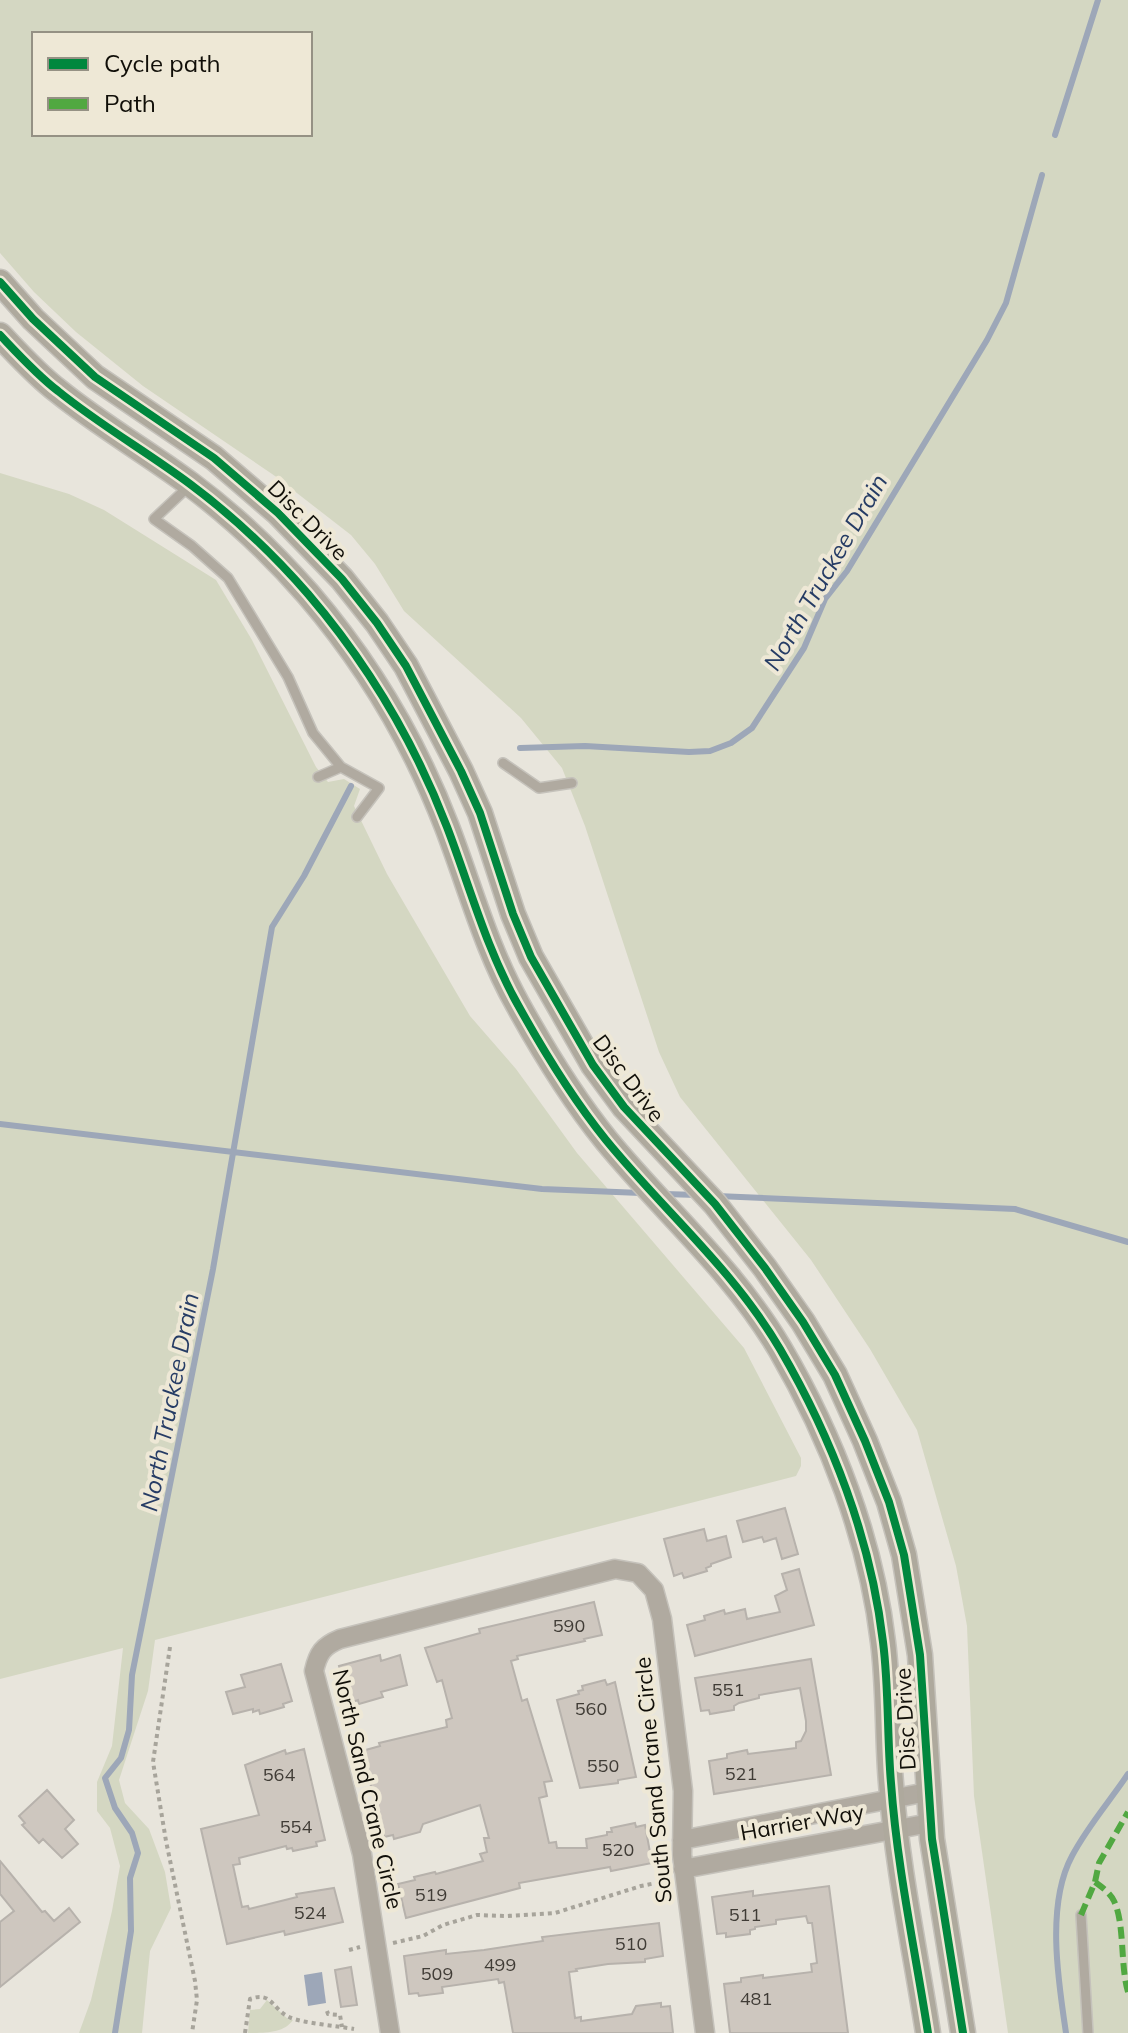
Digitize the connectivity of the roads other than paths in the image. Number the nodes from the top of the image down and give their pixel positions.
1 (0, 282) edge
2 (0, 335) edge
3 (191, 484) junction
4 (503, 763) dead end
5 (341, 767) junction
6 (318, 777) dead end
7 (572, 783) dead end
8 (357, 817) dead end
9 (456, 1609) joint
10 (927, 1792) junction
11 (892, 1799) junction
12 (766, 1823) junction
13 (930, 1823) junction
14 (896, 1829) junction
15 (682, 1840) junction
16 (770, 1852) junction
17 (684, 1873) junction
18 (1081, 1915) dead end
19 (390, 2033) edge
20 (705, 2033) edge
21 (928, 2033) edge
22 (963, 2033) edge
23 (1088, 2033) edge

1 - 10 main road, Disc Drive
2 - 3 main road, Disc Drive
3 - 5 lane
3 - 11 main road, Disc Drive
4 - 7 lane
5 - 6 lane
5 - 8 lane
9 - 15 street, South Sand Crane Circle
9 - 19 street, North Sand Crane Circle
10 - 11 street, Harrier Way
10 - 13 main road, Disc Drive
11 - 12 street, Harrier Way
11 - 14 main road, Disc Drive
12 - 15 street, Harrier Way
12 - 16 lane
13 - 14 street, Harrier Way
13 - 22 main road, Disc Drive
14 - 16 street, Harrier Way
14 - 21 main road, Disc Drive
15 - 17 street, South Sand Crane Circle
16 - 17 street, Harrier Way
17 - 20 street, South Sand Crane Circle
18 - 23 lane

